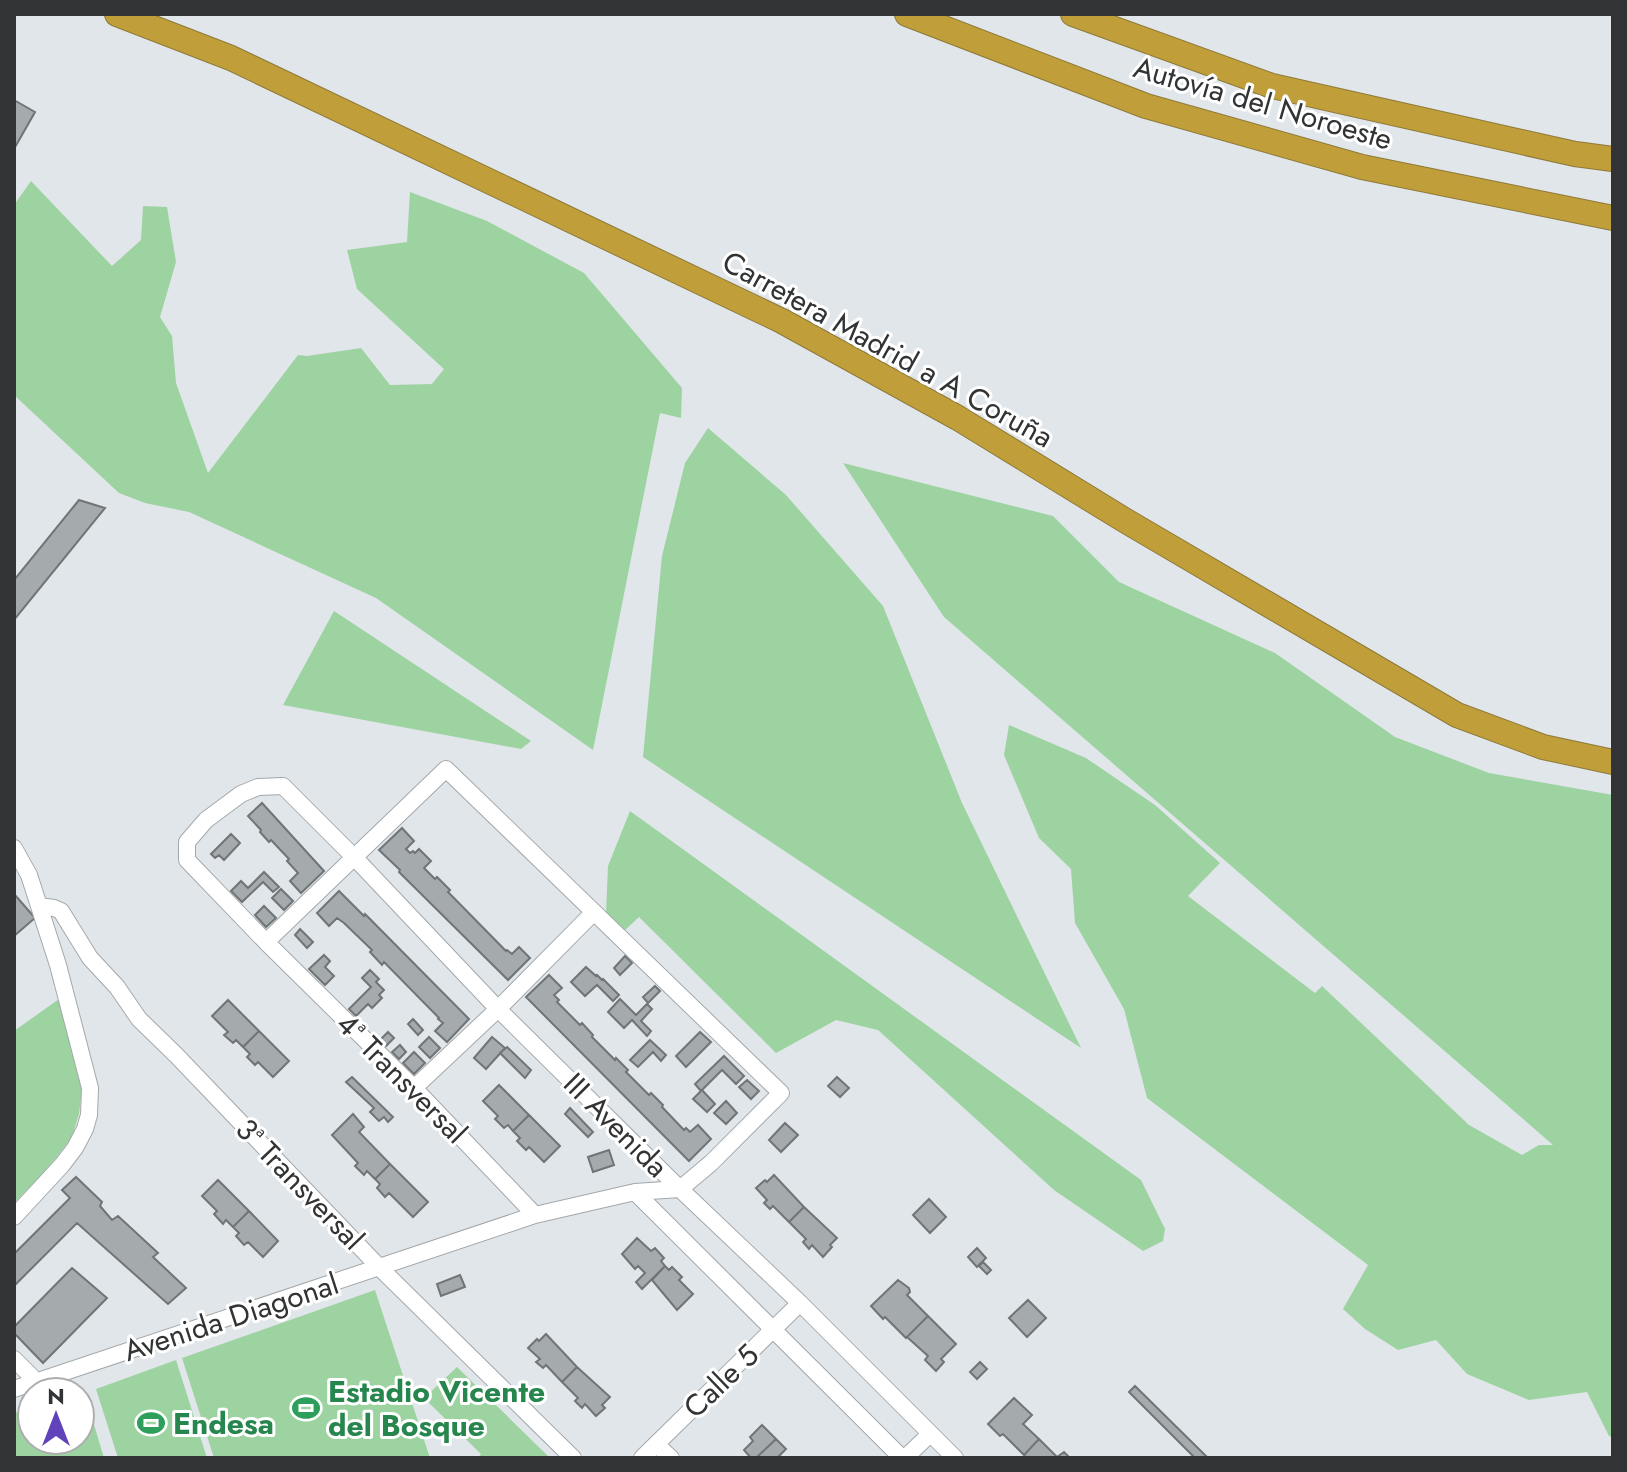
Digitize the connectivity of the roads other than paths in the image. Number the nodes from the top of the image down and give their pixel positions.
1 (117, 14) edge
2 (907, 14) edge
3 (1073, 14) edge
4 (1613, 159) edge
5 (1613, 218) edge
6 (1613, 762) edge
7 (283, 786) joint
8 (16, 855) edge
9 (354, 857) junction
10 (39, 906) junction
11 (594, 912) junction
12 (266, 942) junction
13 (498, 1009) junction
14 (414, 1088) junction
15 (680, 1189) junction
16 (635, 1192) junction
17 (535, 1215) junction
18 (14, 1217) edge
19 (380, 1268) junction
20 (800, 1303) junction
21 (773, 1331) junction
22 (14, 1359) edge
23 (31, 1376) edge
24 (51, 1376) edge
25 (930, 1434) junction
26 (656, 1444) junction
27 (573, 1458) edge
28 (642, 1458) edge
29 (671, 1458) edge
30 (904, 1458) edge
31 (955, 1458) edge

1 - 6 highway, Carretera Madrid a A Coruña
2 - 5 highway, Autovía del Noroeste
3 - 4 highway, Autovía del Noroeste
7 - 9 street, III Avenida
7 - 12 street, 4ª Transversal
8 - 10 street
9 - 11 street
9 - 12 street
9 - 13 street, III Avenida
10 - 18 street
10 - 19 street, 3ª Transversal
11 - 13 street
11 - 15 street
12 - 14 street, 4ª Transversal
13 - 14 street
13 - 15 street, III Avenida
14 - 17 street, 4ª Transversal
15 - 16 street, Avenida Diagonal
15 - 20 street, III Avenida
16 - 17 street, Avenida Diagonal
16 - 21 street, III Avenida
17 - 19 street, Avenida Diagonal
19 - 24 street, Avenida Diagonal
19 - 27 street, 3ª Transversal
20 - 21 street, Calle 5
20 - 25 street, III Avenida
21 - 26 street, Calle 5
21 - 30 street, III Avenida
22 - 23 street
25 - 30 street
25 - 31 street, III Avenida
26 - 28 street, Calle 5
26 - 29 street

